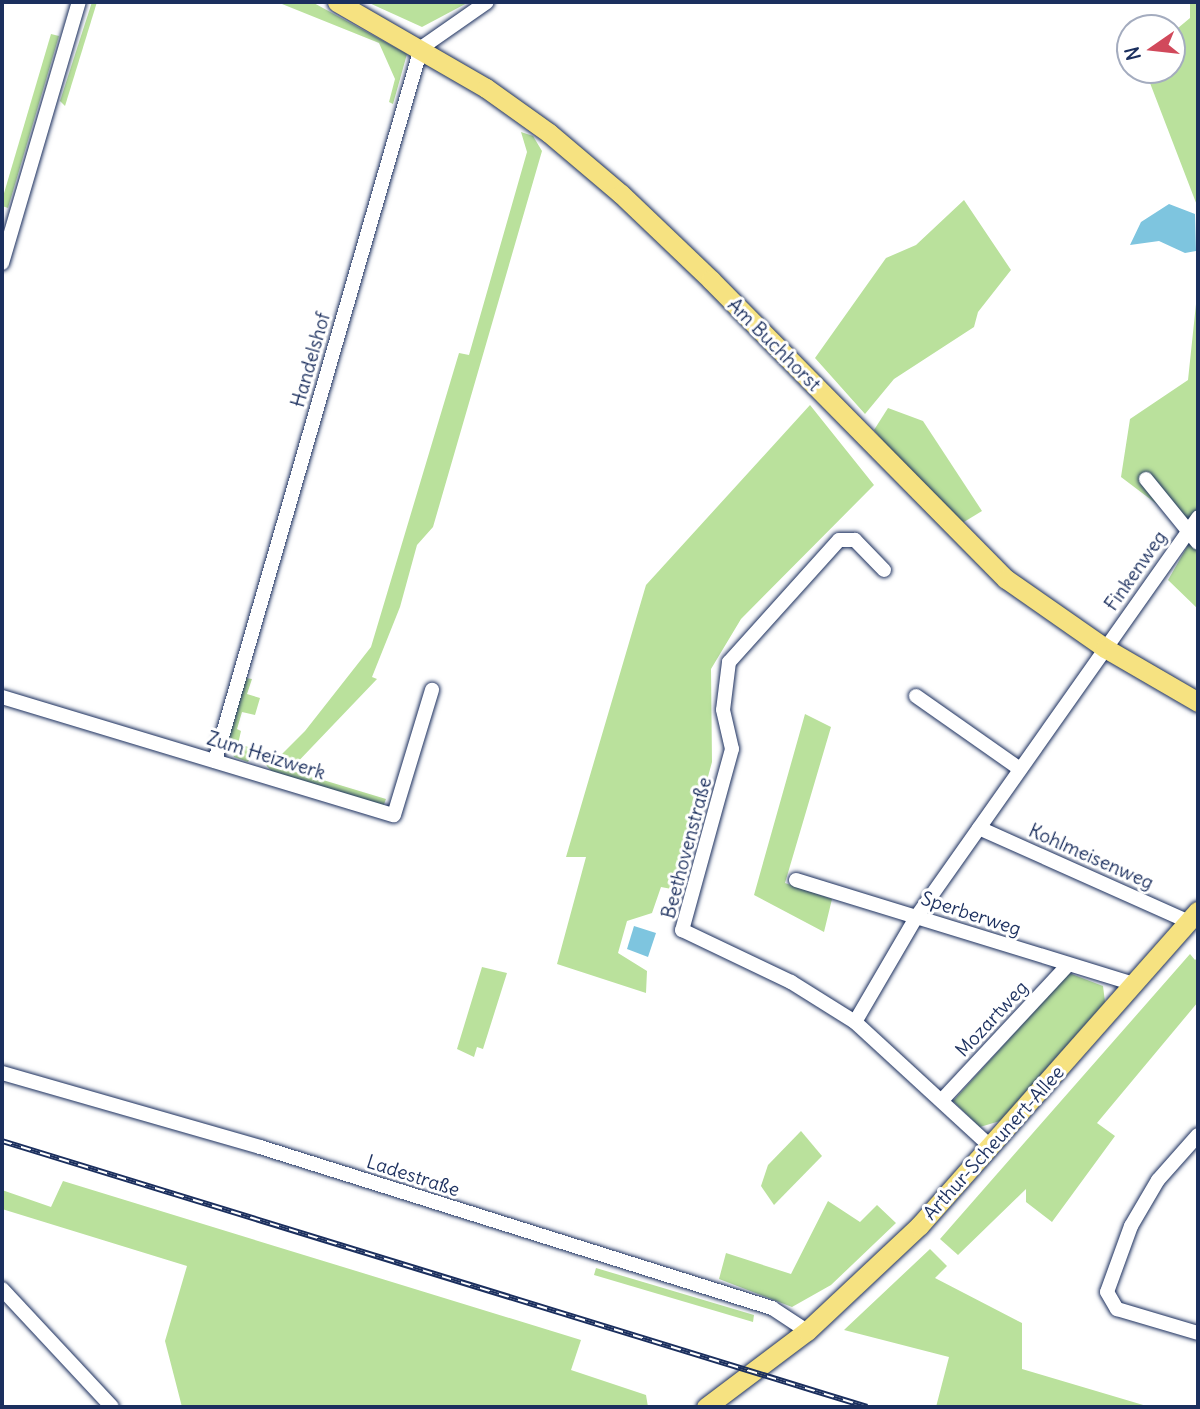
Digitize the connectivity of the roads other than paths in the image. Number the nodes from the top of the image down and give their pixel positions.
1 (79, 2) edge
2 (337, 2) edge
3 (487, 2) edge
4 (421, 48) junction
5 (2, 263) edge
6 (1146, 479) dead end
7 (1198, 517) edge
8 (1188, 530) junction
9 (1198, 543) edge
10 (884, 570) dead end
11 (1105, 648) junction
12 (432, 690) dead end
13 (916, 696) dead end
14 (2, 697) edge
15 (1198, 702) edge
16 (215, 761) junction
17 (1020, 769) junction
18 (979, 828) junction
19 (796, 880) dead end
20 (917, 916) junction
21 (1193, 916) edge
22 (1068, 965) junction
23 (1134, 984) junction
24 (855, 1022) junction
25 (2, 1073) edge
26 (943, 1099) junction
27 (1198, 1135) edge
28 (992, 1148) junction
29 (2, 1289) edge
30 (807, 1331) junction
31 (1198, 1333) edge
32 (709, 1406) edge
33 (112, 1407) edge

1 - 5 street
2 - 4 main road, Am Buchhorst
3 - 4 street
4 - 11 main road, Am Buchhorst
4 - 16 street, Handelshof
6 - 8 street
7 - 8 street, Finkenweg
8 - 9 street
8 - 11 street, Finkenweg
10 - 24 street, Beethovenstraße
11 - 15 main road, Am Buchhorst
11 - 17 street, Finkenweg
12 - 16 street, Zum Heizwerk
13 - 17 street
14 - 16 street, Zum Heizwerk
17 - 18 street, Finkenweg
18 - 20 street, Finkenweg
18 - 21 street, Kohlmeisenweg
19 - 20 street, Sperberweg
20 - 22 street, Sperberweg
20 - 24 street, Finkenweg
21 - 23 main road, Arthur-Scheunert-Allee
22 - 23 street, Sperberweg
22 - 26 street, Mozartweg
23 - 28 main road, Arthur-Scheunert-Allee
24 - 26 street, Beethovenstraße
25 - 30 street, Ladestraße
26 - 28 street, Beethovenstraße
27 - 31 street
28 - 30 main road, Arthur-Scheunert-Allee
29 - 33 street
30 - 32 main road, Arthur-Scheunert-Allee

